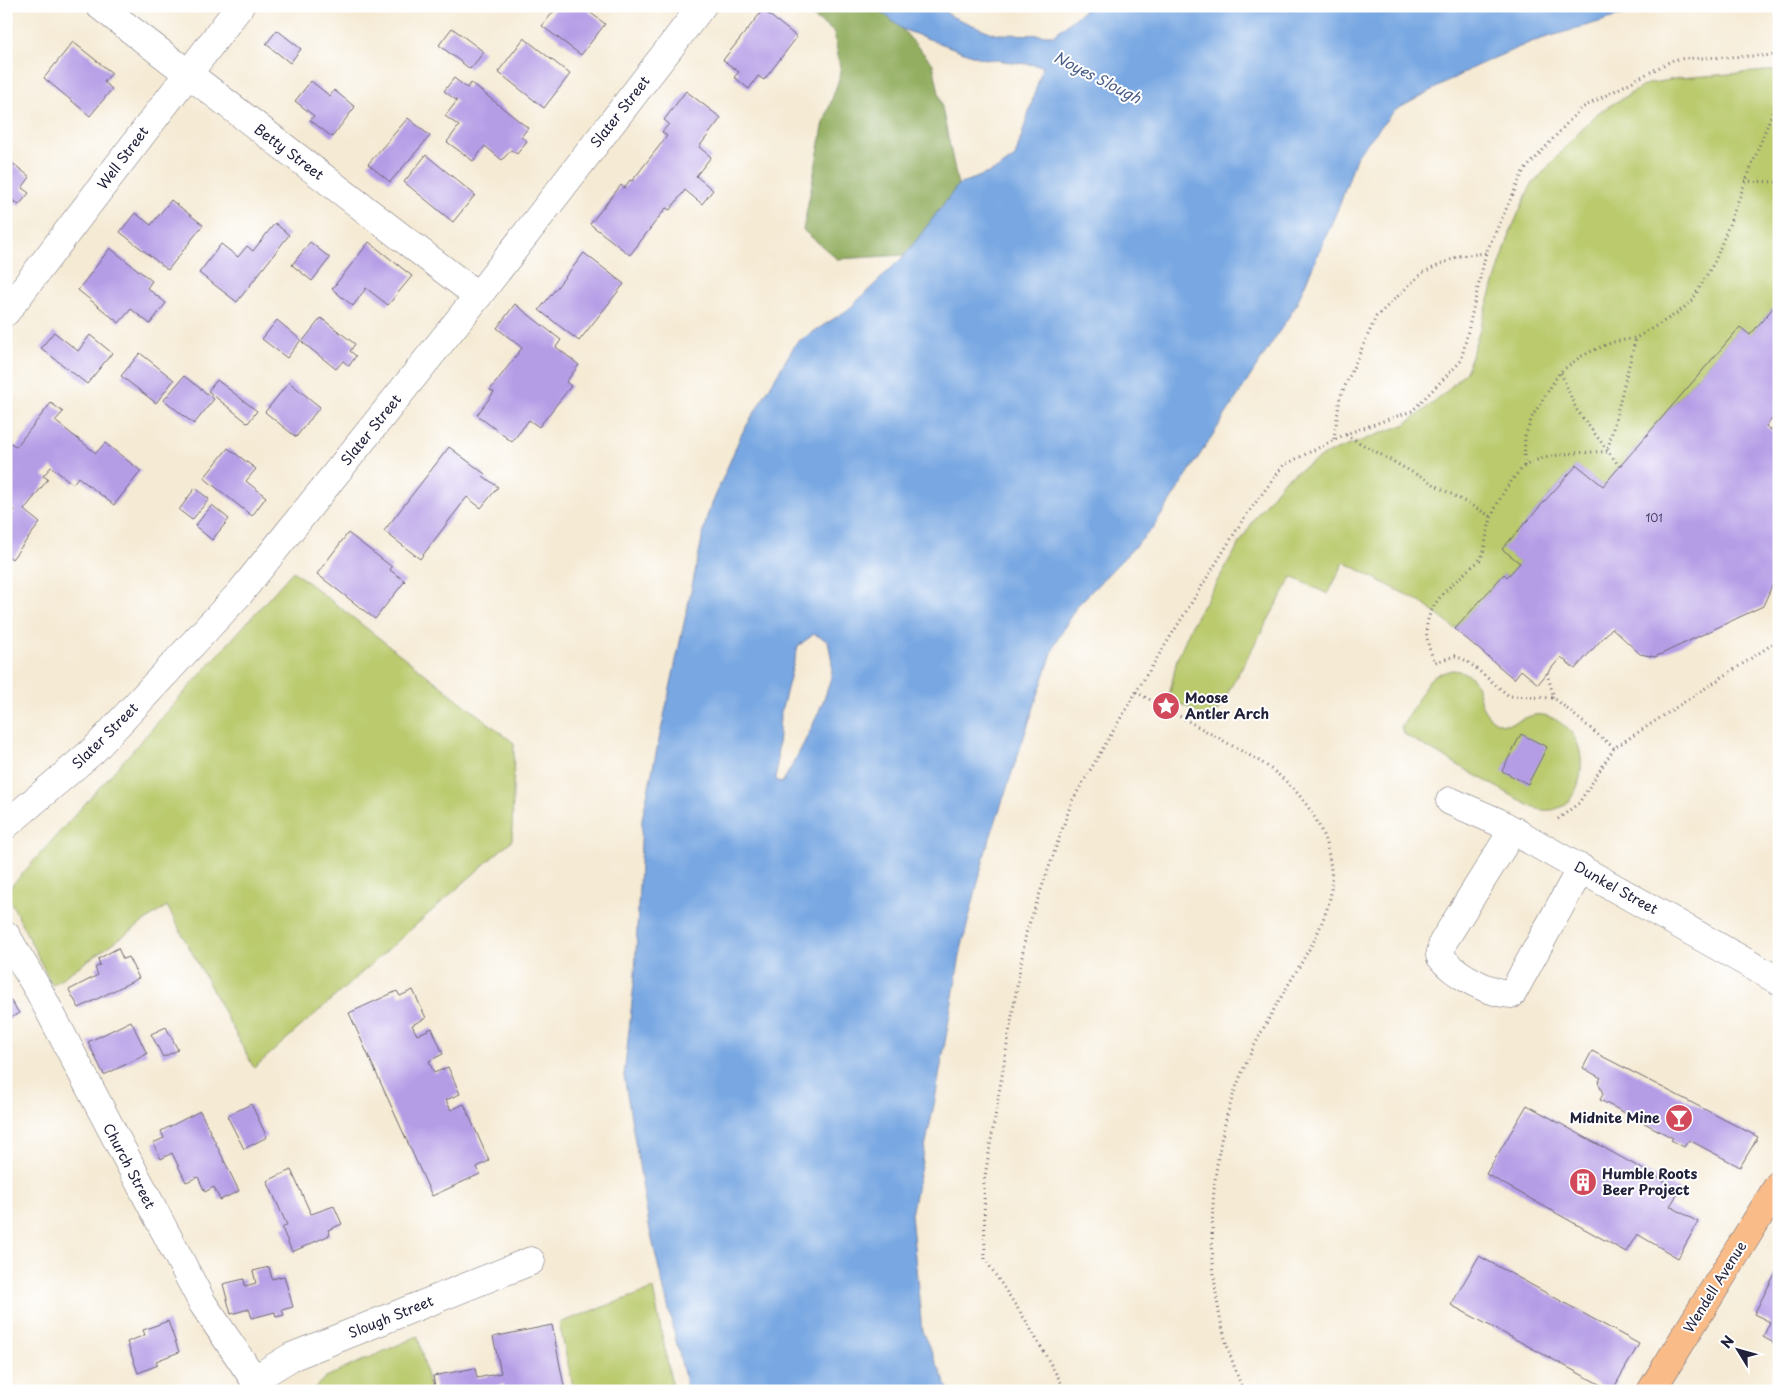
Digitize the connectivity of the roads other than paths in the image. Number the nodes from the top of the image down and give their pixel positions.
1 (100, 6) edge
2 (240, 6) edge
3 (702, 6) edge
4 (187, 74) junction
5 (478, 296) junction
6 (6, 312) edge
7 (1450, 801) dead end
8 (6, 825) edge
9 (1513, 830) junction
10 (1581, 868) junction
11 (6, 935) edge
12 (1779, 981) edge
13 (1779, 1184) edge
14 (531, 1261) dead end
15 (258, 1385) edge
16 (1651, 1391) edge

1 - 4 street, Betty Street
2 - 4 street, Well Street
3 - 5 street, Slater Street
4 - 5 street, Betty Street
4 - 6 street, Well Street
5 - 8 street, Slater Street
7 - 9 street, Dunkel Street
9 - 10 street, Dunkel Street
9 - 10 street
10 - 12 street, Dunkel Street
11 - 15 street, Church Street
13 - 16 main road, Wendell Avenue
14 - 15 street, Slough Street

